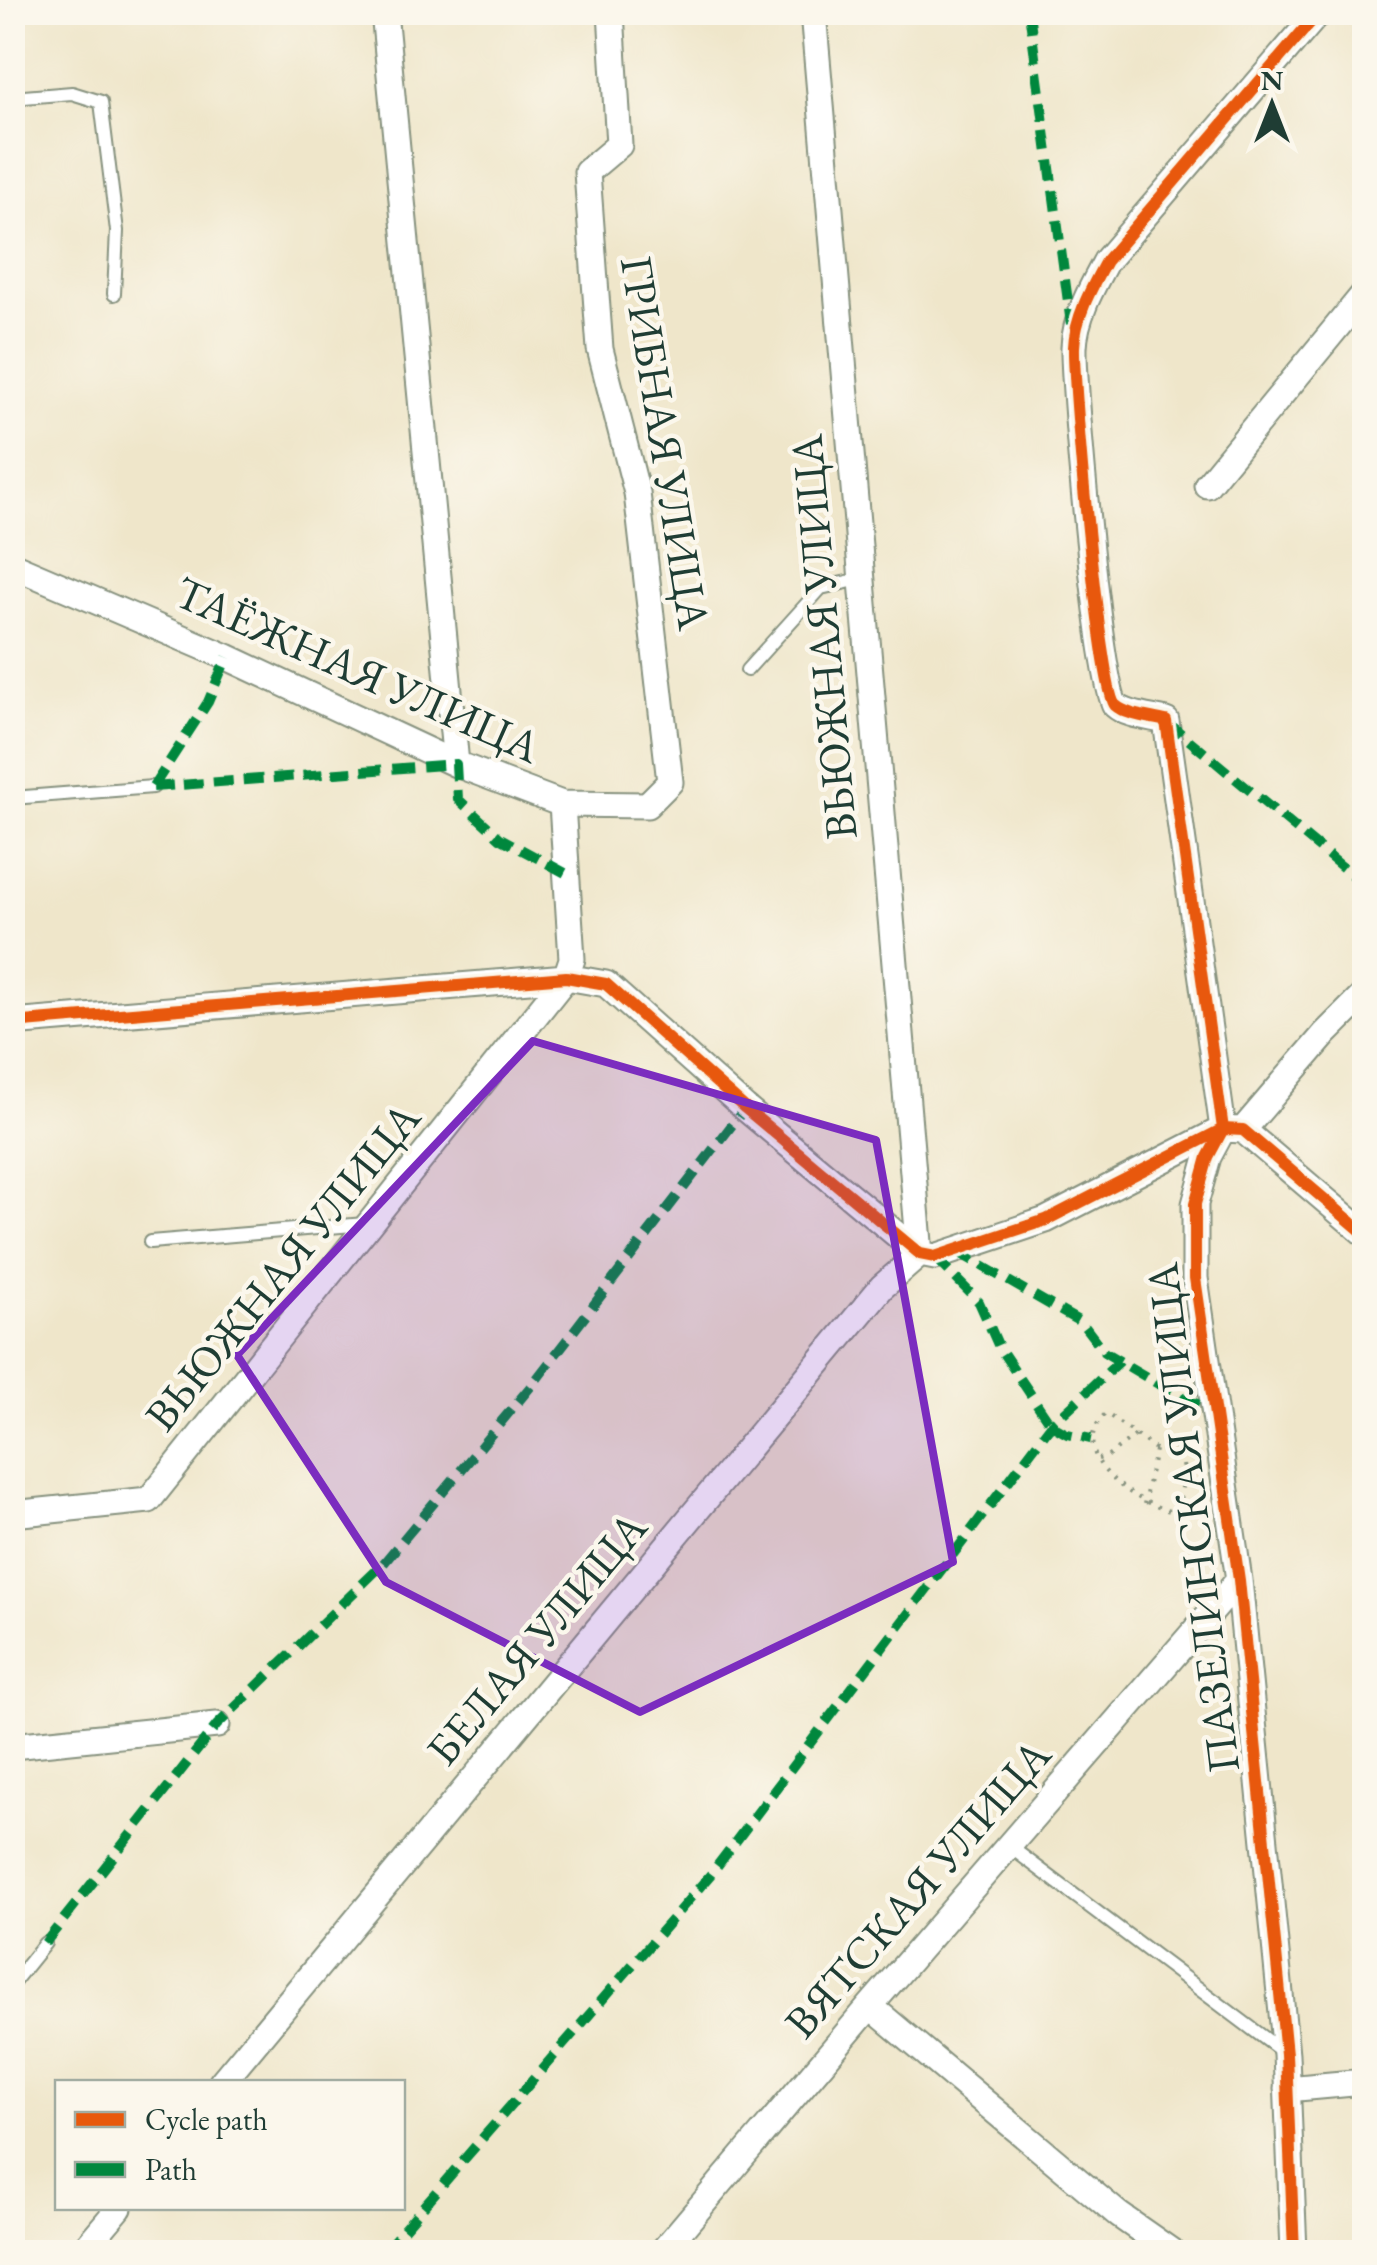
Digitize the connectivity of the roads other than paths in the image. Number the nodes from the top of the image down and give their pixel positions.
1 (384, 12) edge
2 (612, 12) edge
3 (814, 12) edge
4 (1319, 12) edge
5 (12, 98) edge
6 (114, 294) dead end
7 (1364, 294) edge
8 (1207, 485) dead end
9 (12, 566) edge
10 (860, 579) junction
11 (747, 670) dead end
12 (456, 764) junction
13 (670, 782) joint
14 (153, 787) dead end
15 (12, 798) edge
16 (562, 804) junction
17 (566, 977) junction
18 (1364, 995) edge
19 (12, 1023) edge
20 (1233, 1129) junction
21 (372, 1224) junction
22 (1364, 1233) edge
23 (150, 1242) dead end
24 (920, 1254) junction
25 (12, 1514) edge
26 (1239, 1580) junction
27 (217, 1725) dead end
28 (12, 1746) edge
29 (1010, 1846) junction
30 (45, 1942) dead end
31 (12, 1984) edge
32 (870, 2006) junction
33 (1286, 2054) junction
34 (224, 2080) edge
35 (1364, 2082) edge
36 (1287, 2089) junction
37 (117, 2210) edge
38 (82, 2252) edge
39 (662, 2252) edge
40 (1172, 2252) edge
41 (1294, 2252) edge

1 - 12 street
2 - 13 street, ГРИБНАЯ УЛИЦА
3 - 10 street, ВЬЮЖНАЯ УЛИЦА
4 - 20 street
5 - 6 lane
7 - 8 street
9 - 12 street, ТАЁЖНАЯ УЛИЦА
10 - 11 lane
10 - 24 street, ВЬЮЖНАЯ УЛИЦА
12 - 16 street, ТАЁЖНАЯ УЛИЦА
13 - 16 street, ТАЁЖНАЯ УЛИЦА
14 - 15 lane
16 - 17 street
17 - 19 street
17 - 21 street, ВЬЮЖНАЯ УЛИЦА
17 - 24 street
18 - 20 street
20 - 22 street
20 - 24 street
20 - 26 street, ПАЗЕЛИНСКАЯ УЛИЦА
21 - 23 lane
21 - 25 street, ВЬЮЖНАЯ УЛИЦА
24 - 34 street, БЕЛАЯ УЛИЦА
26 - 29 street, ВЯТСКАЯ УЛИЦА
26 - 33 street, ПАЗЕЛИНСКАЯ УЛИЦА
27 - 28 street
29 - 32 street, ВЯТСКАЯ УЛИЦА
29 - 33 lane
30 - 31 lane
32 - 39 street, ВЯТСКАЯ УЛИЦА
32 - 40 street
33 - 36 street, ПАЗЕЛИНСКАЯ УЛИЦА
35 - 36 street
36 - 41 street, ПАЗЕЛИНСКАЯ УЛИЦА
37 - 38 street

